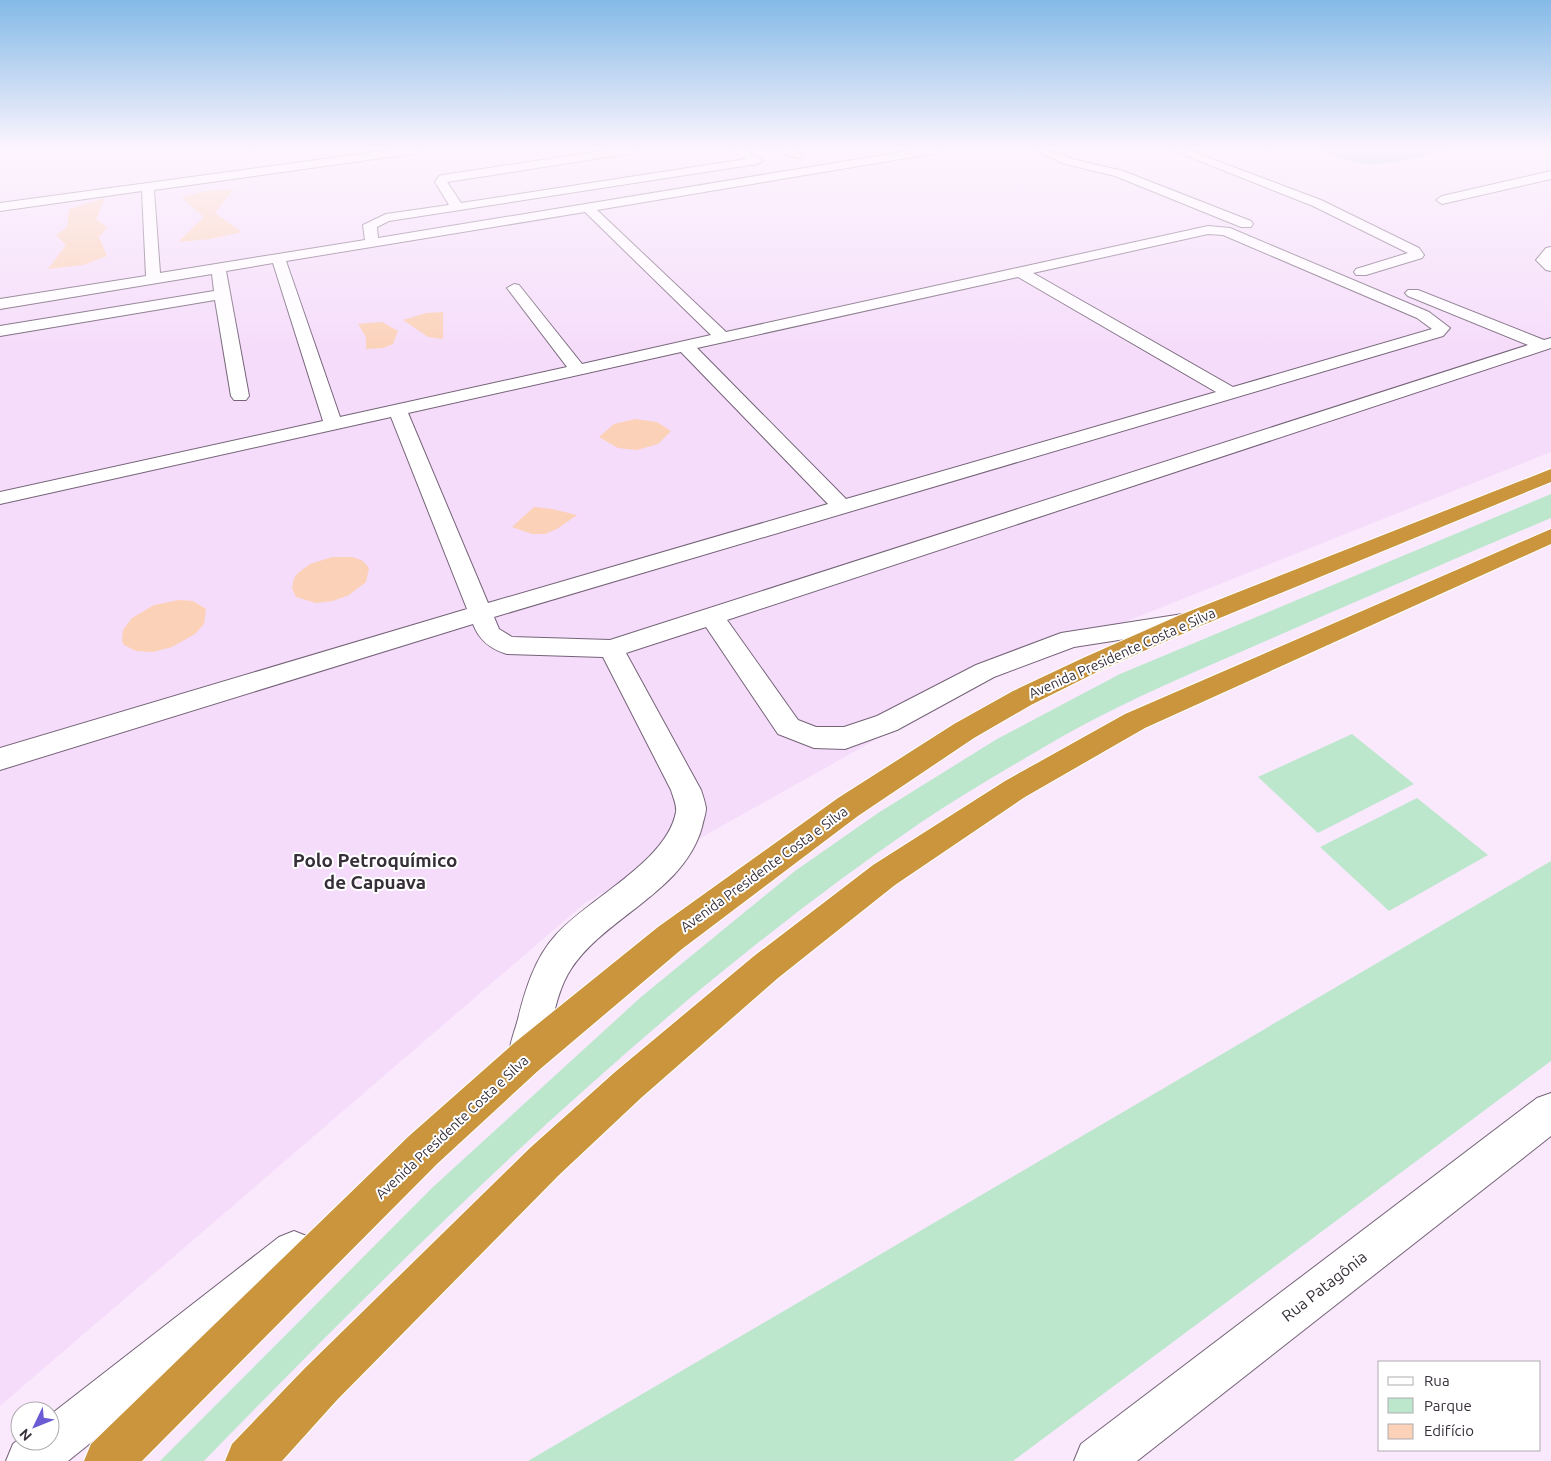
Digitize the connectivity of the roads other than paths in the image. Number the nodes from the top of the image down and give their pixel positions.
1 (150, 218) edge
2 (389, 218) edge
3 (525, 218) edge
4 (599, 218) edge
5 (1230, 218) edge
6 (1348, 218) edge
7 (1260, 230) dead end
8 (372, 243) junction
9 (278, 258) junction
10 (218, 268) junction
11 (1020, 272) junction
12 (153, 279) junction
13 (1380, 279) dead end
14 (1398, 287) dead end
15 (514, 288) dead end
16 (222, 294) junction
17 (0, 304) edge
18 (0, 331) edge
19 (723, 338) junction
20 (1548, 345) edge
21 (685, 346) junction
22 (578, 370) junction
23 (1230, 393) junction
24 (240, 396) dead end
25 (397, 410) junction
26 (333, 424) junction
27 (1551, 475) edge
28 (0, 498) edge
29 (842, 507) junction
30 (1551, 536) edge
31 (481, 613) junction
32 (712, 617) junction
33 (1189, 621) junction
34 (611, 650) junction
35 (0, 759) edge
36 (526, 1057) junction
37 (1551, 1112) edge
38 (423, 1150) junction
39 (30, 1461) edge
40 (108, 1461) edge
41 (249, 1461) edge
42 (1098, 1461) edge

1 - 12 street
2 - 8 street
3 - 8 street
4 - 19 street
5 - 7 street
6 - 13 street
8 - 9 street
9 - 10 street
9 - 26 street
10 - 12 street
10 - 16 street
11 - 19 street
11 - 23 street
11 - 23 street
12 - 17 street
14 - 20 street
15 - 22 street
16 - 18 street
16 - 24 street
19 - 21 street
20 - 32 street
21 - 22 street
21 - 29 street
22 - 25 street
23 - 29 street
25 - 26 street
25 - 31 street
26 - 28 street
27 - 33 highway, Avenida Presidente Costa e Silva
29 - 31 street
30 - 41 highway
31 - 34 street
31 - 35 street
32 - 33 street
32 - 34 street
33 - 36 highway, Avenida Presidente Costa e Silva
34 - 36 street
36 - 38 highway, Avenida Presidente Costa e Silva
37 - 42 street, Rua Patagônia
38 - 39 street
38 - 40 highway, Avenida Presidente Costa e Silva

